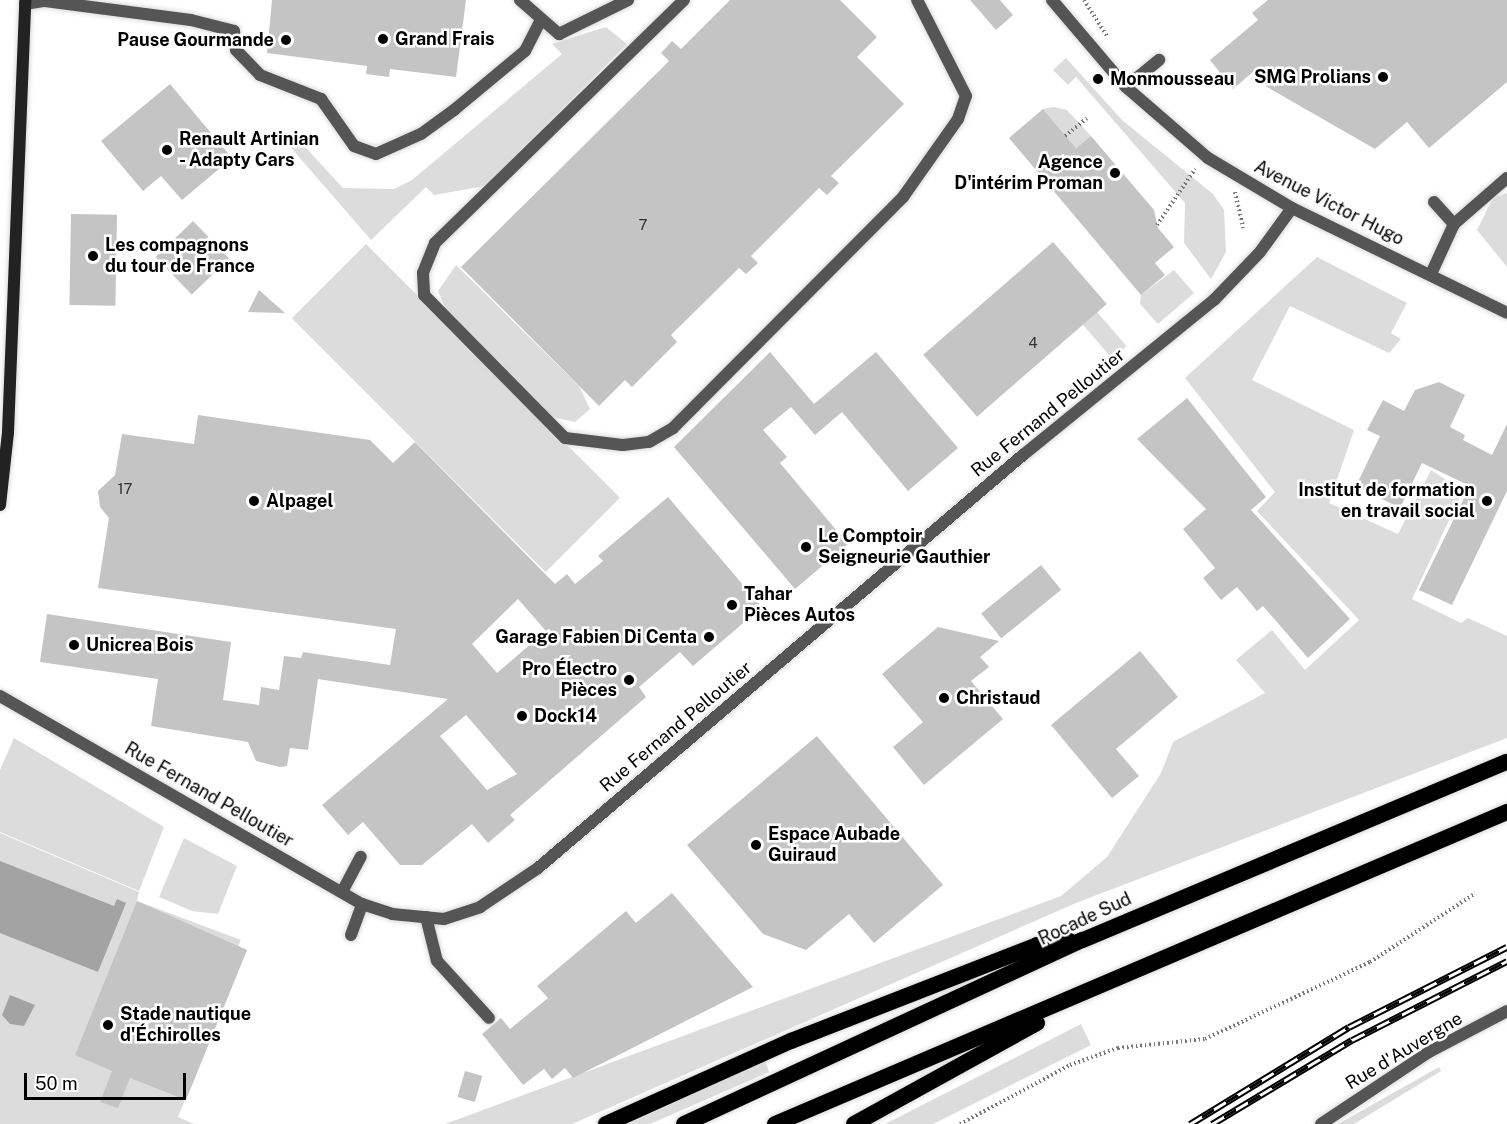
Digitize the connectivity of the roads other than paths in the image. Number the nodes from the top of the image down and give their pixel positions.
1 (520, 0) edge
2 (628, 0) edge
3 (684, 0) edge
4 (917, 0) edge
5 (1052, 0) edge
6 (25, 2) edge
7 (540, 21) junction
8 (1159, 60) dead end
9 (1126, 87) junction
10 (1507, 178) edge
11 (1434, 202) dead end
12 (1292, 208) junction
13 (1454, 224) junction
14 (1431, 274) junction
15 (1507, 313) edge
16 (8, 432) junction
17 (0, 453) edge
18 (0, 505) edge
19 (0, 696) edge
20 (1507, 762) edge
21 (1507, 812) edge
22 (361, 856) dead end
23 (342, 892) junction
24 (362, 904) junction
25 (426, 917) junction
26 (351, 935) dead end
27 (1083, 940) junction
28 (1090, 992) junction
29 (1507, 1011) edge
30 (489, 1018) dead end
31 (606, 1124) edge
32 (684, 1124) edge
33 (775, 1124) edge
34 (854, 1124) edge
35 (1321, 1124) edge

1 - 7 street
2 - 7 street
3 - 4 street
5 - 9 street, Avenue Victor Hugo
6 - 7 street
6 - 16 main road
8 - 9 street
9 - 12 street, Avenue Victor Hugo
10 - 13 street
11 - 13 street
12 - 14 street, Avenue Victor Hugo
12 - 25 street, Rue Fernand Pelloutier
13 - 14 street
14 - 15 street, Avenue Victor Hugo
16 - 17 main road
16 - 18 main road
19 - 23 street, Rue Fernand Pelloutier
20 - 27 highway, Rocade Sud
21 - 28 highway
22 - 23 street
23 - 24 street, Rue Fernand Pelloutier
24 - 25 street, Rue Fernand Pelloutier
24 - 26 street
25 - 30 street
27 - 31 highway
27 - 32 highway, Rocade Sud
28 - 33 highway
28 - 34 highway
29 - 35 street, Rue d'Auvergne

